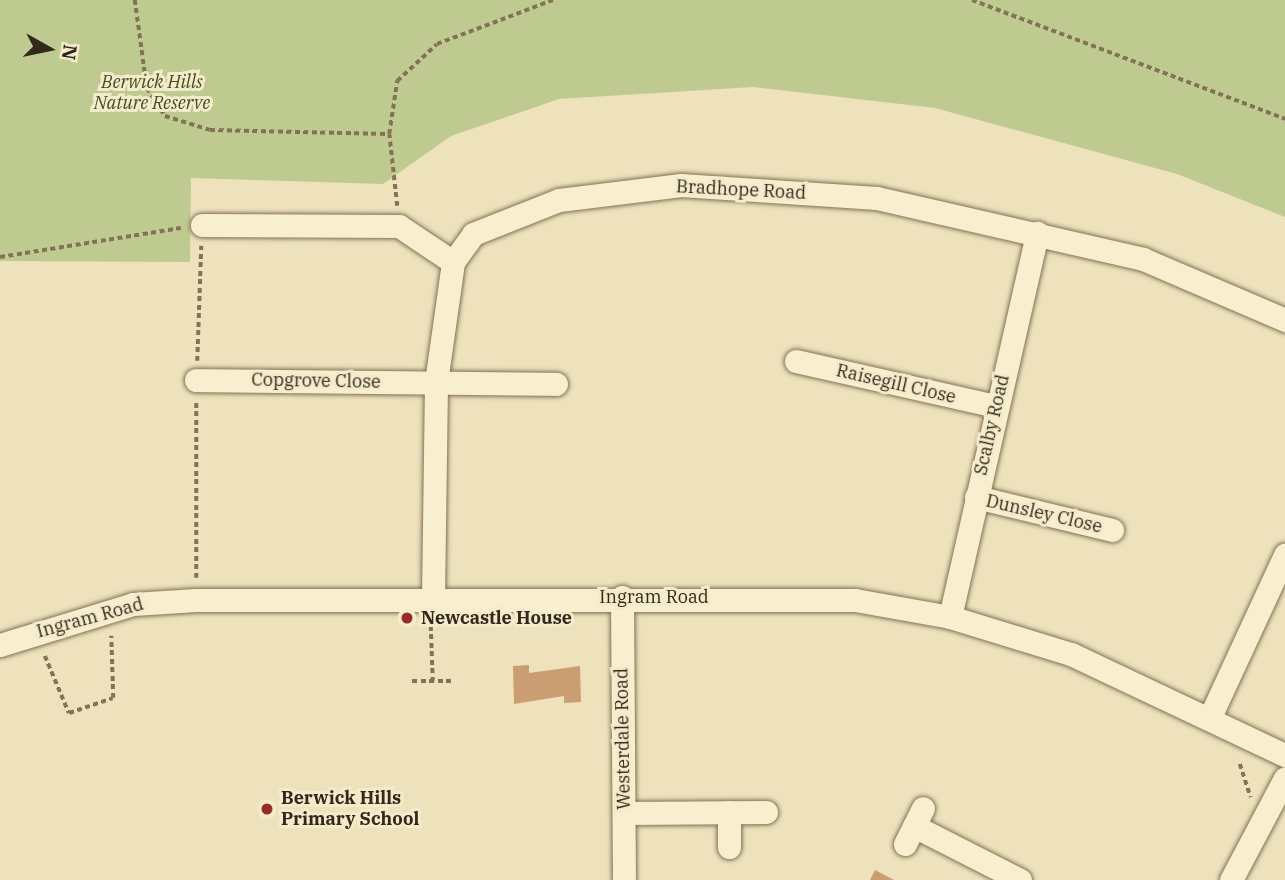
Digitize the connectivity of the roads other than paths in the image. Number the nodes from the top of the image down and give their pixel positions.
1 (202, 225) road end
2 (1037, 233) junction
3 (453, 262) junction
4 (1285, 320) edge
5 (796, 361) dead end
6 (196, 380) road end
7 (436, 382) junction
8 (556, 384) dead end
9 (996, 407) junction
10 (975, 497) junction
11 (1112, 530) dead end
12 (1285, 555) edge
13 (622, 597) junction
14 (433, 598) junction
15 (950, 617) junction
16 (0, 645) edge
17 (1210, 717) junction
18 (1285, 755) edge
19 (1285, 778) edge
20 (729, 812) junction
21 (766, 812) dead end
22 (624, 813) junction
23 (914, 826) dead end
24 (729, 847) dead end
25 (624, 880) edge
26 (1020, 880) edge
27 (1231, 880) edge

1 - 3 street
2 - 3 street, Bradhope Road
2 - 4 street, Bradhope Road
2 - 9 street, Scalby Road
3 - 7 street, Bradhope Road
5 - 9 street, Raisegill Close
6 - 7 street, Copgrove Close
7 - 8 street, Copgrove Close
7 - 14 street, Bradhope Road
9 - 10 street, Scalby Road
10 - 11 street, Dunsley Close
10 - 15 street, Scalby Road
12 - 17 street
13 - 14 street, Ingram Road
13 - 15 street, Ingram Road
13 - 22 street, Westerdale Road
14 - 16 street, Ingram Road
15 - 17 street, Ingram Road
17 - 18 street, Ingram Road
19 - 27 street
20 - 21 street
20 - 22 street
20 - 24 street
22 - 25 street, Westerdale Road
23 - 26 street

